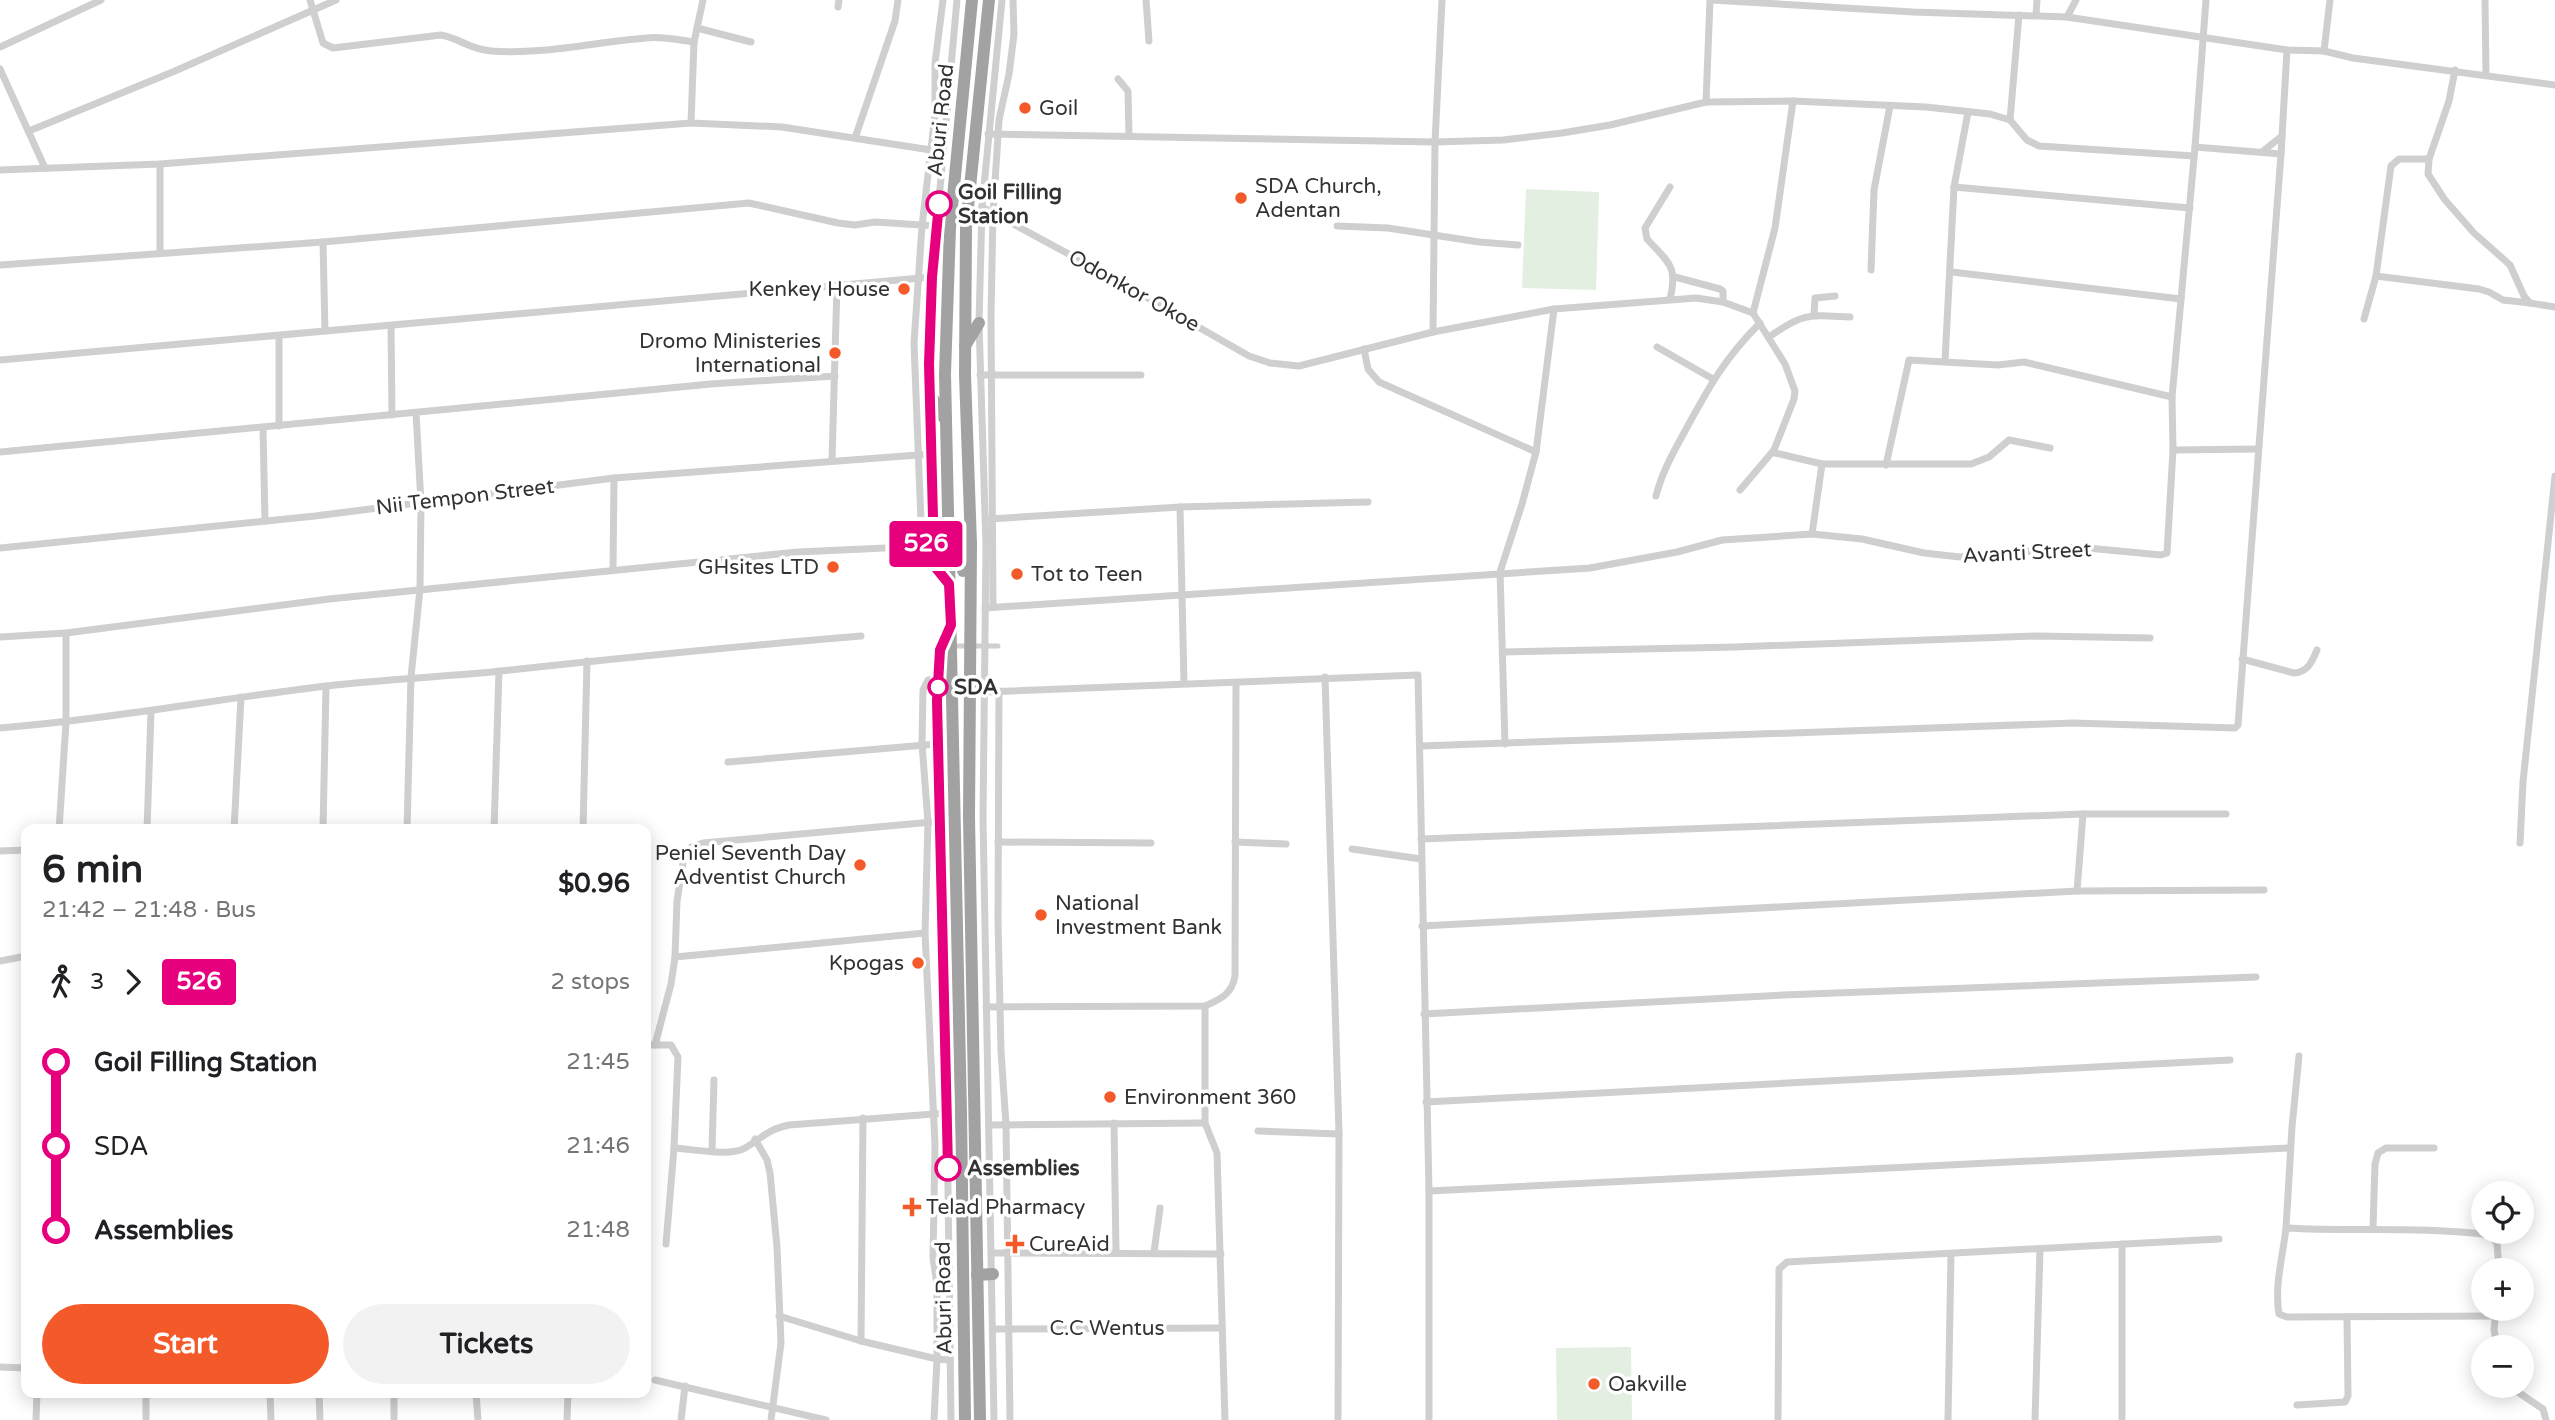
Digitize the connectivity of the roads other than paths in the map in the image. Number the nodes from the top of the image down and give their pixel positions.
1 (101, 0) edge
2 (310, 0) edge
3 (336, 0) edge
4 (704, 0) edge
5 (898, 0) edge
6 (943, 0) edge
7 (957, 0) edge
8 (972, 0) edge
9 (989, 0) edge
10 (1002, 0) edge
11 (1013, 0) edge
12 (1146, 0) edge
13 (1442, 0) edge
14 (1711, 0) edge
15 (1723, 0) edge
16 (1915, 0) edge
17 (2036, 0) edge
18 (2076, 0) edge
19 (2206, 0) edge
20 (2330, 0) edge
21 (2484, 0) edge
22 (313, 10) junction
23 (1913, 12) junction
24 (2019, 15) junction
25 (2036, 15) junction
26 (2067, 17) junction
27 (697, 28) junction
28 (2204, 36) junction
29 (1149, 41) dead end
30 (694, 42) junction
31 (751, 42) dead end
32 (0, 47) edge
33 (2287, 50) junction
34 (2324, 51) junction
35 (0, 69) edge
36 (2455, 70) junction
37 (2486, 75) junction
38 (1118, 79) dead end
39 (2555, 85) edge
40 (1793, 101) junction
41 (1706, 102) junction
42 (1890, 106) junction
43 (1968, 112) junction
44 (2010, 120) junction
45 (691, 123) junction
46 (29, 131) junction
47 (988, 134) junction
48 (998, 134) junction
49 (1129, 136) junction
50 (2283, 136) junction
51 (855, 138) junction
52 (1435, 142) junction
53 (2196, 147) junction
54 (932, 150) junction
55 (944, 152) junction
56 (2261, 153) junction
57 (2281, 154) junction
58 (2194, 156) junction
59 (2429, 159) junction
60 (160, 163) junction
61 (45, 168) junction
62 (0, 170) edge
63 (1670, 187) dead end
64 (1954, 187) junction
65 (982, 207) junction
66 (2190, 208) junction
67 (993, 213) junction
68 (922, 226) junction
69 (937, 226) junction
70 (1337, 226) dead end
71 (1433, 234) junction
72 (323, 242) junction
73 (1518, 245) dead end
74 (160, 253) junction
75 (0, 265) edge
76 (1871, 270) dead end
77 (1952, 272) junction
78 (2376, 276) junction
79 (932, 277) junction
80 (1675, 277) junction
81 (919, 278) junction
82 (837, 285) junction
83 (1835, 296) dead end
84 (1670, 299) junction
85 (2181, 299) junction
86 (1723, 302) junction
87 (2530, 303) junction
88 (2555, 306) edge
89 (1554, 309) junction
90 (1753, 313) junction
91 (1814, 315) junction
92 (1850, 317) dead end
93 (2364, 319) dead end
94 (979, 323) junction
95 (1760, 323) junction
96 (391, 326) junction
97 (325, 331) junction
98 (1433, 332) junction
99 (279, 337) junction
100 (1769, 337) junction
101 (965, 346) junction
102 (1657, 347) dead end
103 (1364, 349) junction
104 (0, 360) edge
105 (1945, 361) junction
106 (980, 375) junction
107 (992, 375) junction
108 (1141, 375) dead end
109 (835, 376) junction
110 (1713, 379) junction
111 (930, 393) junction
112 (2172, 397) junction
113 (416, 413) junction
114 (392, 415) junction
115 (945, 422) junction
116 (279, 426) junction
117 (263, 429) junction
118 (2050, 448) dead end
119 (2258, 449) junction
120 (1774, 450) junction
121 (2174, 450) junction
122 (0, 452) edge
123 (1536, 452) junction
124 (919, 454) junction
125 (931, 454) junction
126 (832, 460) junction
127 (1822, 464) junction
128 (1886, 465) junction
129 (2555, 476) edge
130 (614, 478) junction
131 (1740, 490) dead end
132 (1656, 496) dead end
133 (1367, 502) dead end
134 (421, 503) junction
135 (1180, 507) junction
136 (989, 519) junction
137 (265, 521) junction
138 (1812, 534) junction
139 (948, 545) junction
140 (967, 545) junction
141 (925, 546) junction
142 (0, 548) edge
143 (613, 570) junction
144 (1500, 572) junction
145 (949, 584) junction
146 (2545, 586) junction
147 (2555, 587) edge
148 (420, 589) junction
149 (1182, 596) junction
150 (989, 607) junction
151 (951, 625) junction
152 (66, 633) junction
153 (861, 636) dead end
154 (0, 637) edge
155 (2150, 638) dead end
156 (931, 646) dead end
157 (998, 646) dead end
158 (2318, 650) dead end
159 (1503, 652) junction
160 (2242, 659) junction
161 (587, 661) junction
162 (499, 671) junction
163 (411, 677) junction
164 (1325, 677) junction
165 (939, 678) junction
166 (1184, 683) junction
167 (1236, 683) junction
168 (326, 687) junction
169 (999, 691) junction
170 (985, 692) junction
171 (241, 697) junction
172 (150, 712) junction
173 (66, 722) junction
174 (0, 728) edge
175 (922, 744) junction
176 (937, 744) junction
177 (1505, 744) junction
178 (1421, 746) junction
179 (728, 762) dead end
180 (2082, 814) junction
181 (2226, 814) dead end
182 (969, 817) junction
183 (983, 817) junction
184 (940, 821) junction
185 (928, 822) junction
186 (59, 824) edge
187 (146, 824) edge
188 (234, 824) edge
189 (323, 824) edge
190 (407, 824) edge
191 (494, 824) edge
192 (583, 824) edge
193 (1421, 839) junction
194 (998, 842) junction
195 (1235, 842) junction
196 (1151, 843) dead end
197 (2520, 843) dead end
198 (1286, 844) dead end
199 (1352, 849) dead end
200 (21, 850) edge
201 (0, 851) edge
202 (1421, 859) junction
203 (2264, 890) dead end
204 (2077, 891) junction
205 (1422, 926) junction
206 (925, 933) junction
207 (985, 947) junction
208 (998, 947) junction
209 (21, 957) edge
210 (675, 957) junction
211 (0, 961) edge
212 (2256, 976) dead end
213 (1000, 1006) junction
214 (1205, 1006) junction
215 (986, 1007) junction
216 (1424, 1014) junction
217 (929, 1018) junction
218 (945, 1018) junction
219 (651, 1045) edge
220 (655, 1045) junction
221 (2299, 1056) dead end
222 (2230, 1060) dead end
223 (714, 1080) dead end
224 (1426, 1102) junction
225 (947, 1113) junction
226 (934, 1114) junction
227 (863, 1118) junction
228 (1114, 1123) junction
229 (1205, 1123) junction
230 (990, 1125) junction
231 (1006, 1125) junction
232 (1258, 1131) dead end
233 (1339, 1134) junction
234 (755, 1139) junction
235 (674, 1147) junction
236 (2290, 1148) junction
237 (2434, 1148) dead end
238 (712, 1151) junction
239 (1429, 1191) junction
240 (1160, 1208) dead end
241 (2286, 1228) junction
242 (2373, 1228) junction
243 (2219, 1239) dead end
244 (666, 1244) dead end
245 (2122, 1244) junction
246 (2040, 1249) junction
247 (1116, 1252) junction
248 (1154, 1252) junction
249 (993, 1253) junction
250 (1008, 1253) junction
251 (1221, 1254) junction
252 (1951, 1254) junction
253 (2498, 1258) edge
254 (993, 1274) junction
255 (977, 1275) junction
256 (949, 1305) junction
257 (963, 1305) junction
258 (2471, 1314) edge
259 (779, 1316) junction
260 (2347, 1317) junction
261 (1221, 1328) junction
262 (993, 1329) junction
263 (1008, 1329) junction
264 (861, 1341) junction
265 (937, 1359) junction
266 (950, 1360) junction
267 (0, 1367) edge
268 (21, 1368) edge
269 (655, 1380) dead end
270 (685, 1386) junction
271 (37, 1398) edge
272 (146, 1398) edge
273 (270, 1398) edge
274 (318, 1398) edge
275 (394, 1398) edge
276 (477, 1398) edge
277 (568, 1398) edge
278 (2527, 1398) edge
279 (2297, 1405) dead end
280 (774, 1406) junction
281 (36, 1420) edge
282 (146, 1420) edge
283 (271, 1420) edge
284 (320, 1420) edge
285 (394, 1420) edge
286 (478, 1420) edge
287 (567, 1420) edge
288 (681, 1420) edge
289 (771, 1420) edge
290 (826, 1420) edge
291 (934, 1420) edge
292 (951, 1420) edge
293 (965, 1420) edge
294 (980, 1420) edge
295 (994, 1420) edge
296 (1010, 1420) edge
297 (1225, 1420) edge
298 (1338, 1420) edge
299 (1429, 1420) edge
300 (1778, 1420) edge
301 (1948, 1420) edge
302 (2035, 1420) edge
303 (2122, 1420) edge
304 (2546, 1420) edge

1 - 32 street
2 - 22 street
3 - 22 street
4 - 27 street
5 - 51 street
6 - 54 street
7 - 55 street
8 - 115 highway, Aburi Road
9 - 101 highway
10 - 47 street
11 - 48 street
12 - 29 street
13 - 52 street
14 - 15 street
14 - 41 street
15 - 23 street
16 - 23 street
17 - 25 street
18 - 26 street
19 - 28 street, Avanti Street
20 - 34 street
21 - 37 street
22 - 30 street
22 - 46 street
23 - 24 street
24 - 25 street
24 - 44 street
25 - 26 street
26 - 28 street
27 - 30 street
27 - 31 street
28 - 33 street
28 - 53 street, Avanti Street
30 - 45 street
33 - 34 street
33 - 50 street
34 - 36 street
35 - 46 street
36 - 37 street
36 - 59 street
37 - 39 street
38 - 49 street
40 - 41 street
40 - 42 street
40 - 90 street
41 - 52 street
42 - 43 street
42 - 76 street
43 - 44 street
43 - 64 street
44 - 58 street
45 - 51 street
45 - 60 street
46 - 61 street
47 - 48 street
47 - 65 street
48 - 49 street
48 - 67 street
49 - 52 street
50 - 56 street
50 - 57 street
51 - 54 street
52 - 71 street
53 - 56 street
53 - 58 street, Avanti Street
54 - 55 street
54 - 68 street
55 - 69 street
56 - 57 street
57 - 119 street
58 - 66 street, Avanti Street
59 - 78 street
59 - 87 street
60 - 61 street
60 - 74 street
61 - 62 street
63 - 80 street
64 - 66 street
64 - 77 street
65 - 67 street, Odonkor Okoe
65 - 94 street
66 - 85 street, Avanti Street
67 - 103 street, Odonkor Okoe
67 - 107 street
68 - 69 street
68 - 72 street
68 - 81 street
69 - 79 street
70 - 71 street
71 - 73 street
71 - 98 street
72 - 74 street
72 - 97 street
74 - 75 street
77 - 85 street
77 - 105 street
78 - 87 street
78 - 93 street
79 - 81 street
79 - 111 street
80 - 84 street
80 - 86 street
81 - 82 street
81 - 124 street
82 - 96 street
82 - 109 street
83 - 91 street
84 - 86 street, Odonkor Okoe
84 - 89 street, Odonkor Okoe
85 - 112 street, Avanti Street
86 - 90 street
87 - 88 street
89 - 98 street, Odonkor Okoe
89 - 123 street
90 - 95 street
91 - 92 street
91 - 100 street
94 - 101 highway
94 - 106 street
95 - 100 street
95 - 110 street
96 - 97 street
96 - 114 street
97 - 99 street
98 - 103 street, Odonkor Okoe
99 - 104 street
99 - 116 street
100 - 120 street
101 - 140 highway
102 - 110 street
103 - 123 street
105 - 112 street
105 - 128 street
106 - 107 street
106 - 136 street
107 - 108 street
107 - 136 street
109 - 113 street
109 - 126 street
110 - 132 street
111 - 115 highway
111 - 125 street
112 - 121 street, Avanti Street
113 - 114 street
113 - 134 street
114 - 116 street
115 - 139 highway, Aburi Road
116 - 117 street
117 - 122 street
117 - 137 street
118 - 128 street
119 - 121 street
119 - 160 street
120 - 127 street
120 - 131 street
121 - 138 street, Avanti Street
123 - 144 street
124 - 125 street, Nii Tempon Street
124 - 126 street, Nii Tempon Street
124 - 141 street
125 - 141 street
126 - 130 street, Nii Tempon Street
127 - 128 street
127 - 138 street
129 - 146 street
130 - 134 street, Nii Tempon Street
130 - 143 street
133 - 135 street
134 - 137 street, Nii Tempon Street
134 - 148 street
135 - 136 street
135 - 149 street
136 - 150 street
137 - 142 street, Nii Tempon Street
138 - 144 street, Avanti Street
139 - 140 street
139 - 141 street
139 - 145 highway, Aburi Road
140 - 182 highway
141 - 143 street
141 - 145 street
143 - 148 street
144 - 149 street, Avanti Street
144 - 159 street
145 - 151 highway, Aburi Road
146 - 147 street
146 - 197 street
148 - 152 street
148 - 163 street
149 - 150 street, Avanti Street
149 - 166 street
150 - 170 street
151 - 165 street
151 - 257 highway, Aburi Road
152 - 154 street
152 - 173 street
153 - 161 street
155 - 159 street
156 - 157 street
158 - 160 street
159 - 177 street
160 - 177 street
161 - 162 street
161 - 192 street
162 - 163 street
162 - 191 street
163 - 168 street
163 - 190 street
164 - 167 street
164 - 178 street
164 - 233 street
165 - 175 street
165 - 176 street
166 - 167 street
166 - 169 street
167 - 195 street
168 - 171 street
168 - 189 street
169 - 170 street
169 - 194 street
170 - 183 street
171 - 172 street
171 - 188 street
172 - 173 street
172 - 187 street
173 - 174 street
173 - 186 street
175 - 176 street
175 - 179 street
175 - 185 street
176 - 184 street
177 - 178 street
178 - 193 street
180 - 181 street
180 - 193 street
180 - 204 street
182 - 183 highway
182 - 255 highway
183 - 207 street
184 - 185 street
184 - 218 street
185 - 206 street
185 - 210 street
193 - 202 street
194 - 196 street
194 - 208 street
195 - 198 street
195 - 214 street
199 - 202 street
200 - 201 street
202 - 205 street
203 - 204 street
204 - 205 street
205 - 216 street
206 - 210 street
206 - 217 street
207 - 208 street
207 - 215 street
208 - 213 street
209 - 211 street
210 - 220 street
212 - 216 street
213 - 214 street
213 - 215 street
213 - 231 street
214 - 229 street
215 - 230 street
216 - 224 street
217 - 218 street
217 - 226 street
218 - 225 street
219 - 220 street
220 - 235 street
221 - 236 street
222 - 224 street
223 - 238 street
224 - 239 street
225 - 226 street
225 - 256 street
226 - 227 street
226 - 265 street
227 - 234 street
227 - 264 street
228 - 229 street
228 - 231 street
228 - 247 street
229 - 251 street
230 - 231 street
230 - 249 street
231 - 250 street
232 - 233 street
233 - 298 street
234 - 238 street
234 - 259 street
235 - 238 street
235 - 244 street
236 - 239 street
236 - 241 street
237 - 242 street
239 - 299 street
240 - 248 street
241 - 242 street
241 - 260 street
242 - 253 street
243 - 245 street
245 - 246 street
245 - 303 street
246 - 252 street
246 - 302 street
247 - 248 street
247 - 250 street
248 - 251 street
249 - 250 street
249 - 254 street
250 - 263 street
251 - 261 street
252 - 300 street
252 - 301 street
254 - 255 highway
254 - 262 street
255 - 294 highway
256 - 257 highway
256 - 266 street
257 - 293 highway, Aburi Road
258 - 260 street
259 - 264 street
259 - 280 street
260 - 279 street
261 - 263 street, C.C Wentus
261 - 297 street
262 - 263 street, C.C Wentus
262 - 295 street
263 - 296 street
264 - 265 street
265 - 266 street
265 - 291 street
266 - 292 street
267 - 268 street
269 - 270 street
270 - 280 street
270 - 288 street
271 - 281 street
272 - 282 street
273 - 283 street
274 - 284 street
275 - 285 street
276 - 286 street
277 - 287 street
278 - 304 street
280 - 289 street
280 - 290 street

